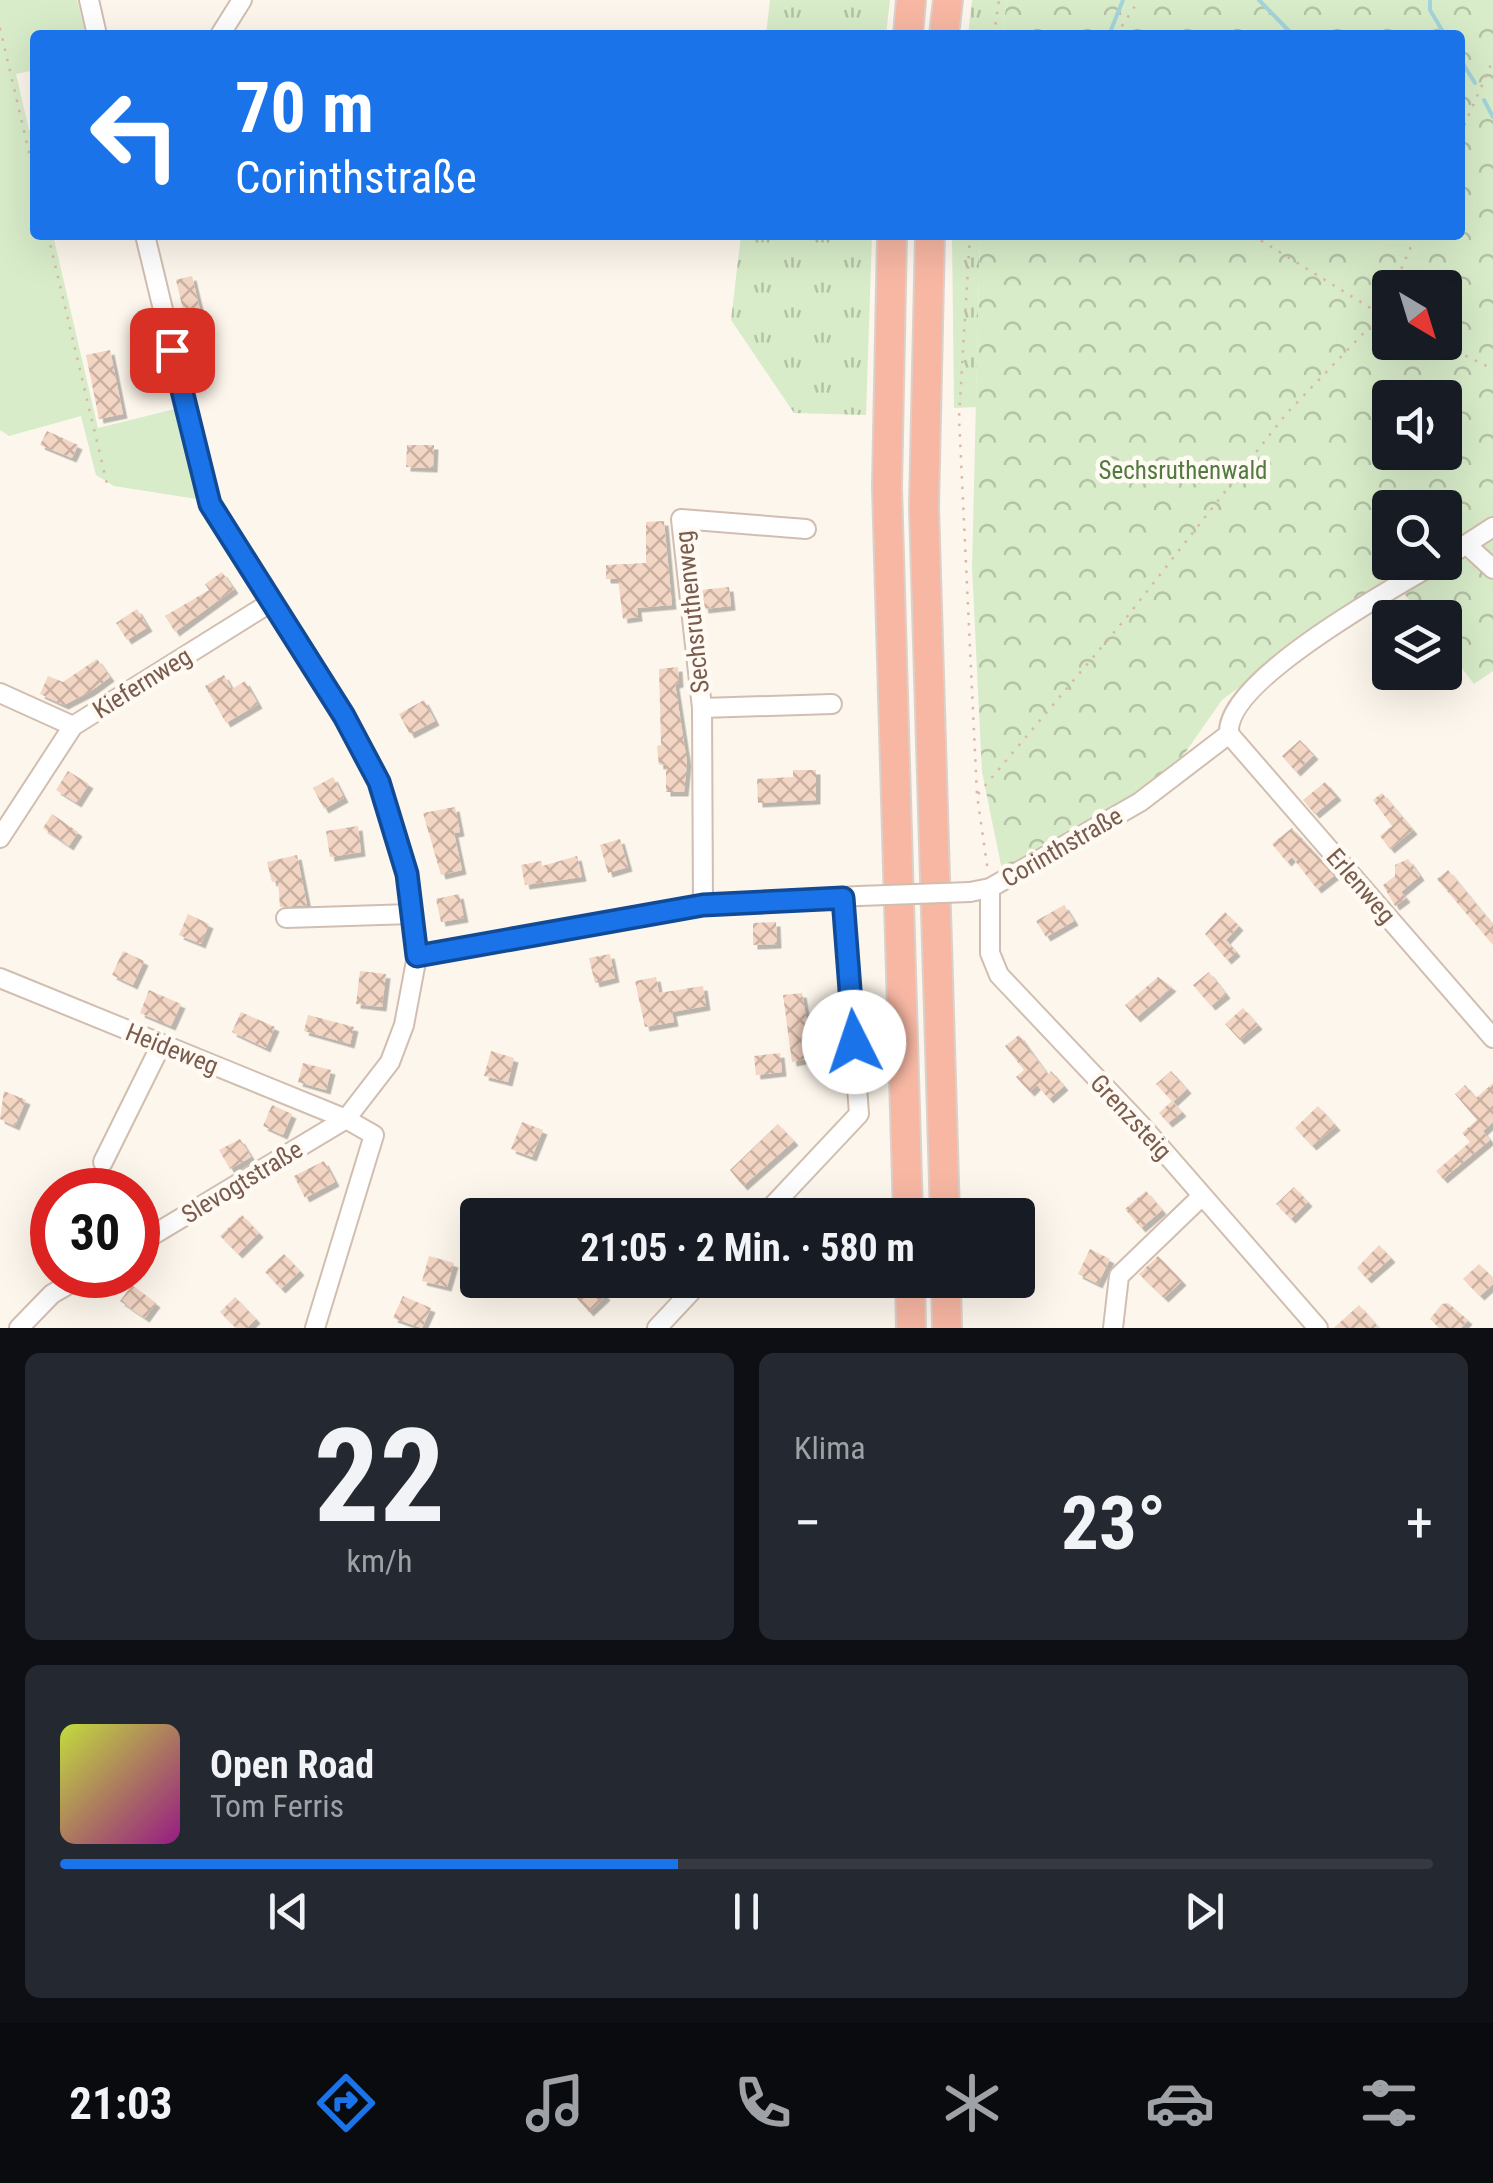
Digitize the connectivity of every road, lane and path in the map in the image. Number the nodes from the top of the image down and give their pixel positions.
1 (89, 0) edge
2 (242, 0) edge
3 (911, 0) edge
4 (948, 0) edge
5 (999, 0) edge
6 (1140, 0) edge
7 (0, 28) edge
8 (96, 30) edge
9 (223, 30) edge
10 (908, 30) edge
11 (945, 30) edge
12 (995, 30) edge
13 (1119, 30) edge
14 (1493, 60) edge
15 (1465, 124) edge
16 (30, 157) edge
17 (49, 240) edge
18 (145, 240) edge
19 (892, 240) edge
20 (930, 240) edge
21 (970, 240) edge
22 (1260, 240) edge
23 (1414, 240) edge
24 (1401, 270) edge
25 (1372, 309) edge
26 (1372, 324) edge
27 (1462, 354) edge
28 (1493, 369) edge
29 (108, 488) dead end
30 (1493, 528) edge
31 (806, 529) dead end
32 (1468, 546) junction
33 (1462, 549) edge
34 (1493, 570) edge
35 (1406, 580) edge
36 (272, 602) junction
37 (0, 692) edge
38 (832, 704) dead end
39 (702, 708) junction
40 (73, 726) junction
41 (1229, 734) junction
42 (977, 795) junction
43 (0, 838) edge
44 (990, 888) junction
45 (851, 897) junction
46 (703, 905) junction
47 (412, 914) junction
48 (286, 918) dead end
49 (417, 956) junction
50 (0, 978) edge
51 (1493, 1038) edge
52 (161, 1045) junction
53 (346, 1118) junction
54 (103, 1162) dead end
55 (1202, 1196) junction
56 (780, 1198) edge
57 (908, 1198) edge
58 (944, 1198) edge
59 (160, 1231) edge
60 (48, 1298) edge
61 (685, 1298) edge
62 (911, 1298) edge
63 (946, 1298) edge
64 (19, 1328) edge
65 (315, 1328) edge
66 (657, 1328) edge
67 (912, 1328) edge
68 (947, 1328) edge
69 (1113, 1328) edge
70 (1318, 1328) edge

1 - 8 street
2 - 9 street
3 - 10 highway
4 - 11 highway
5 - 12 path
6 - 13 path
7 - 16 path
14 - 15 path
17 - 29 path
18 - 36 street
19 - 57 highway
20 - 58 highway
21 - 42 path
22 - 25 path
23 - 24 path
26 - 42 path
27 - 28 path
30 - 32 street
31 - 39 street, Sechsruthenweg
32 - 33 street
32 - 34 street
35 - 41 street, Corinthstraße
36 - 40 street, Kiefernweg
36 - 47 street
37 - 40 street
38 - 39 street, Sechsruthenweg
39 - 46 street, Sechsruthenweg
40 - 43 street, Kiefernweg
41 - 44 street, Corinthstraße
41 - 51 street, Erlenweg
42 - 44 path
44 - 45 street, Corinthstraße, bridge
44 - 55 street, Grenzsteig
45 - 46 street, Corinthstraße
45 - 56 street
46 - 49 street, Corinthstraße
47 - 48 street
47 - 49 street
49 - 53 street
50 - 52 street, Heideweg
52 - 53 street, Heideweg
52 - 54 street
53 - 59 street, Slevogtstraße
53 - 65 street
55 - 69 street
55 - 70 street, Grenzsteig
60 - 64 street
61 - 66 street
62 - 67 highway
63 - 68 highway

